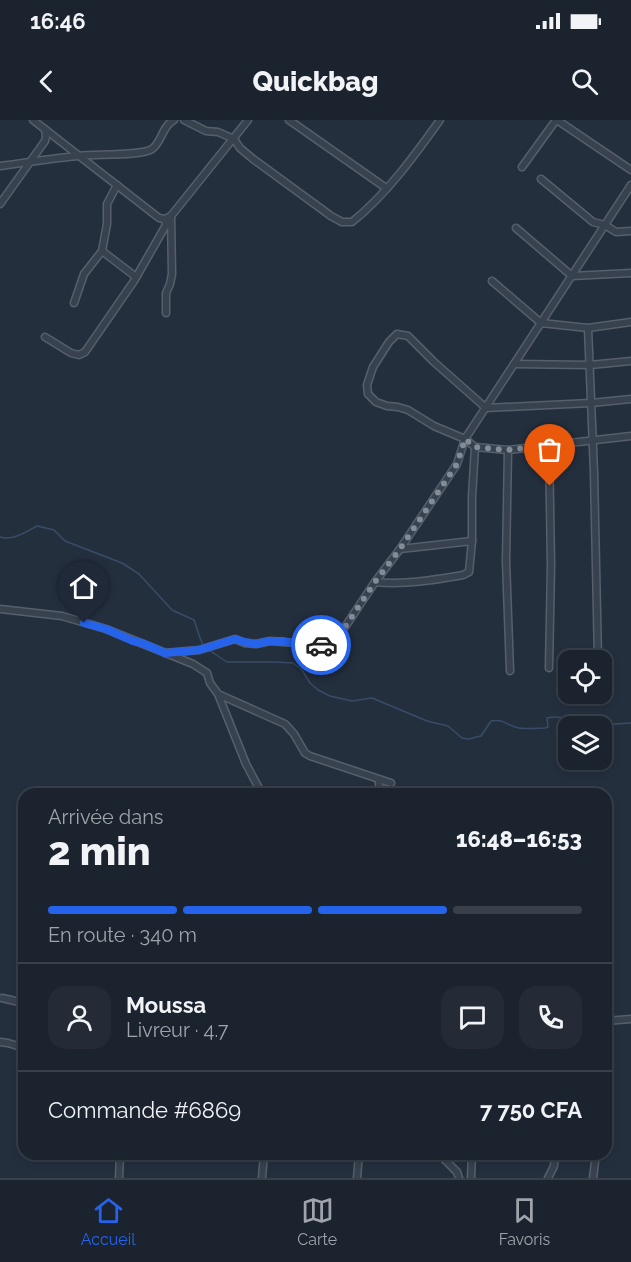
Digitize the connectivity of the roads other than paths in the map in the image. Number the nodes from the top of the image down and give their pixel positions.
1 (33, 120) edge
2 (174, 120) edge
3 (184, 120) edge
4 (248, 120) edge
5 (289, 120) edge
6 (440, 120) edge
7 (557, 120) edge
8 (45, 129) junction
9 (234, 139) junction
10 (79, 155) junction
11 (29, 163) junction
12 (0, 166) edge
13 (522, 167) dead end
14 (631, 170) edge
15 (541, 178) dead end
16 (117, 185) junction
17 (631, 185) edge
18 (386, 188) junction
19 (0, 204) edge
20 (168, 218) junction
21 (605, 225) junction
22 (516, 228) dead end
23 (631, 231) edge
24 (102, 251) junction
25 (631, 273) edge
26 (572, 276) junction
27 (136, 277) junction
28 (492, 281) dead end
29 (74, 303) dead end
30 (166, 313) dead end
31 (631, 322) edge
32 (541, 323) junction
33 (588, 328) junction
34 (45, 337) dead end
35 (631, 361) edge
36 (514, 364) junction
37 (590, 365) junction
38 (631, 399) edge
39 (591, 403) junction
40 (486, 408) junction
41 (631, 435) edge
42 (465, 439) junction
43 (593, 440) junction
44 (549, 445) junction
45 (475, 447) junction
46 (508, 450) junction
47 (472, 541) junction
48 (400, 549) junction
49 (375, 582) junction
50 (0, 609) edge
51 (598, 650) edge
52 (165, 653) junction
53 (549, 668) dead end
54 (510, 671) dead end
55 (218, 694) junction
56 (379, 780) junction
57 (391, 783) dead end
58 (258, 788) edge
59 (378, 788) edge
60 (2, 998) dead end
61 (18, 1002) edge
62 (631, 1018) edge
63 (612, 1020) edge
64 (0, 1042) edge
65 (18, 1046) edge
66 (120, 1160) edge
67 (264, 1160) edge
68 (358, 1160) edge
69 (445, 1160) edge
70 (472, 1160) edge
71 (554, 1160) edge
72 (595, 1160) edge
73 (119, 1178) edge
74 (262, 1178) edge
75 (357, 1178) edge
76 (459, 1178) edge
77 (471, 1178) edge
78 (548, 1178) edge
79 (593, 1178) edge

1 - 8 street
2 - 10 street
3 - 9 street
4 - 9 street
5 - 18 street
6 - 18 street
7 - 13 street
7 - 14 street
8 - 10 street
8 - 11 street
9 - 18 street
9 - 20 street
10 - 11 street
10 - 16 street
11 - 12 street
11 - 19 street
15 - 21 street
16 - 20 street
16 - 24 street
17 - 21 street
20 - 27 street
20 - 30 street
21 - 23 street
21 - 26 street
22 - 26 street
24 - 27 street
24 - 29 street
25 - 26 street
26 - 32 street
27 - 34 street
28 - 32 street
31 - 33 street
32 - 33 street
32 - 36 street
33 - 37 street
35 - 37 street
36 - 37 street
36 - 40 street
37 - 39 street
38 - 39 street
39 - 40 street
39 - 43 street
40 - 42 street
40 - 42 street
41 - 43 street
42 - 45 street
42 - 48 street
43 - 44 street
43 - 51 street
44 - 46 street
44 - 53 street
45 - 46 street
45 - 47 street
46 - 54 street
47 - 48 street
47 - 49 street
48 - 49 street
49 - 52 street
50 - 52 street
52 - 55 street
55 - 56 street
55 - 58 street
56 - 57 street
56 - 59 street
60 - 61 street
62 - 63 street
64 - 65 street
66 - 73 street
67 - 74 street
68 - 75 street
69 - 76 street
70 - 77 street
71 - 78 street
72 - 79 street

